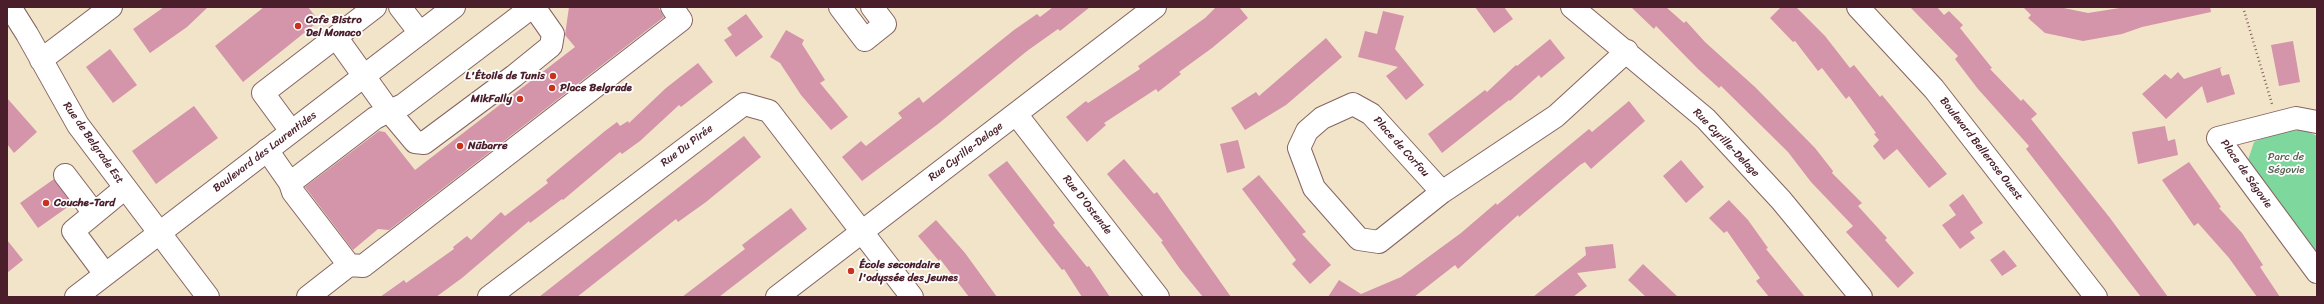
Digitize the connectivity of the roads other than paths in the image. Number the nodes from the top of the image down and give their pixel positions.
1 (10, 7) edge
2 (111, 7) edge
3 (375, 7) edge
4 (400, 7) edge
5 (454, 7) edge
6 (533, 7) edge
7 (672, 7) edge
8 (840, 7) edge
9 (872, 7) edge
10 (1155, 7) edge
11 (1572, 7) edge
12 (1858, 7) edge
13 (420, 33) junction
14 (336, 37) junction
15 (1627, 52) junction
16 (41, 60) junction
17 (363, 76) junction
18 (389, 111) junction
19 (1016, 114) junction
20 (2317, 122) edge
21 (291, 131) junction
22 (267, 150) junction
23 (65, 175) dead end
24 (290, 183) junction
25 (125, 188) junction
26 (1442, 192) junction
27 (94, 214) junction
28 (159, 232) junction
29 (861, 232) junction
30 (392, 234) dead end
31 (350, 266) junction
32 (2317, 272) edge
33 (106, 274) junction
34 (76, 297) edge
35 (208, 297) edge
36 (308, 297) edge
37 (489, 297) edge
38 (778, 297) edge
39 (912, 297) edge
40 (1158, 297) edge
41 (1861, 297) edge
42 (2096, 297) edge

1 - 16 street, Rue de Belgrade Est
2 - 16 street
3 - 14 street
4 - 13 street
5 - 13 street, Boulevard des Laurentides
6 - 18 street
6 - 18 street
7 - 31 street
8 - 9 street
10 - 19 street, Rue Cyrille-Delage
11 - 15 street, Rue Cyrille-Delage
12 - 42 street, Boulevard Bellerose Ouest
13 - 17 street, Boulevard des Laurentides
14 - 17 street
14 - 21 street
15 - 26 street, Place de Corfou
15 - 41 street, Rue Cyrille-Delage
16 - 25 street, Rue de Belgrade Est
17 - 18 street
17 - 21 street, Boulevard des Laurentides
18 - 24 street
19 - 29 street, Rue Cyrille-Delage
19 - 40 street, Rue D'Ostende
20 - 32 street, Place de Ségovie
21 - 22 street, Boulevard des Laurentides
22 - 24 street
22 - 28 street, Boulevard des Laurentides
23 - 27 street
24 - 31 street
25 - 27 street
25 - 28 street, Rue de Belgrade Est
26 - 26 street, Place de Corfou
27 - 33 street
28 - 33 street, Boulevard des Laurentides
28 - 35 street, Rue de Belgrade Est
29 - 37 street, Rue Du Pirée
29 - 38 street, Rue Cyrille-Delage
29 - 39 street
30 - 31 street
31 - 36 street
33 - 34 street, Boulevard des Laurentides

